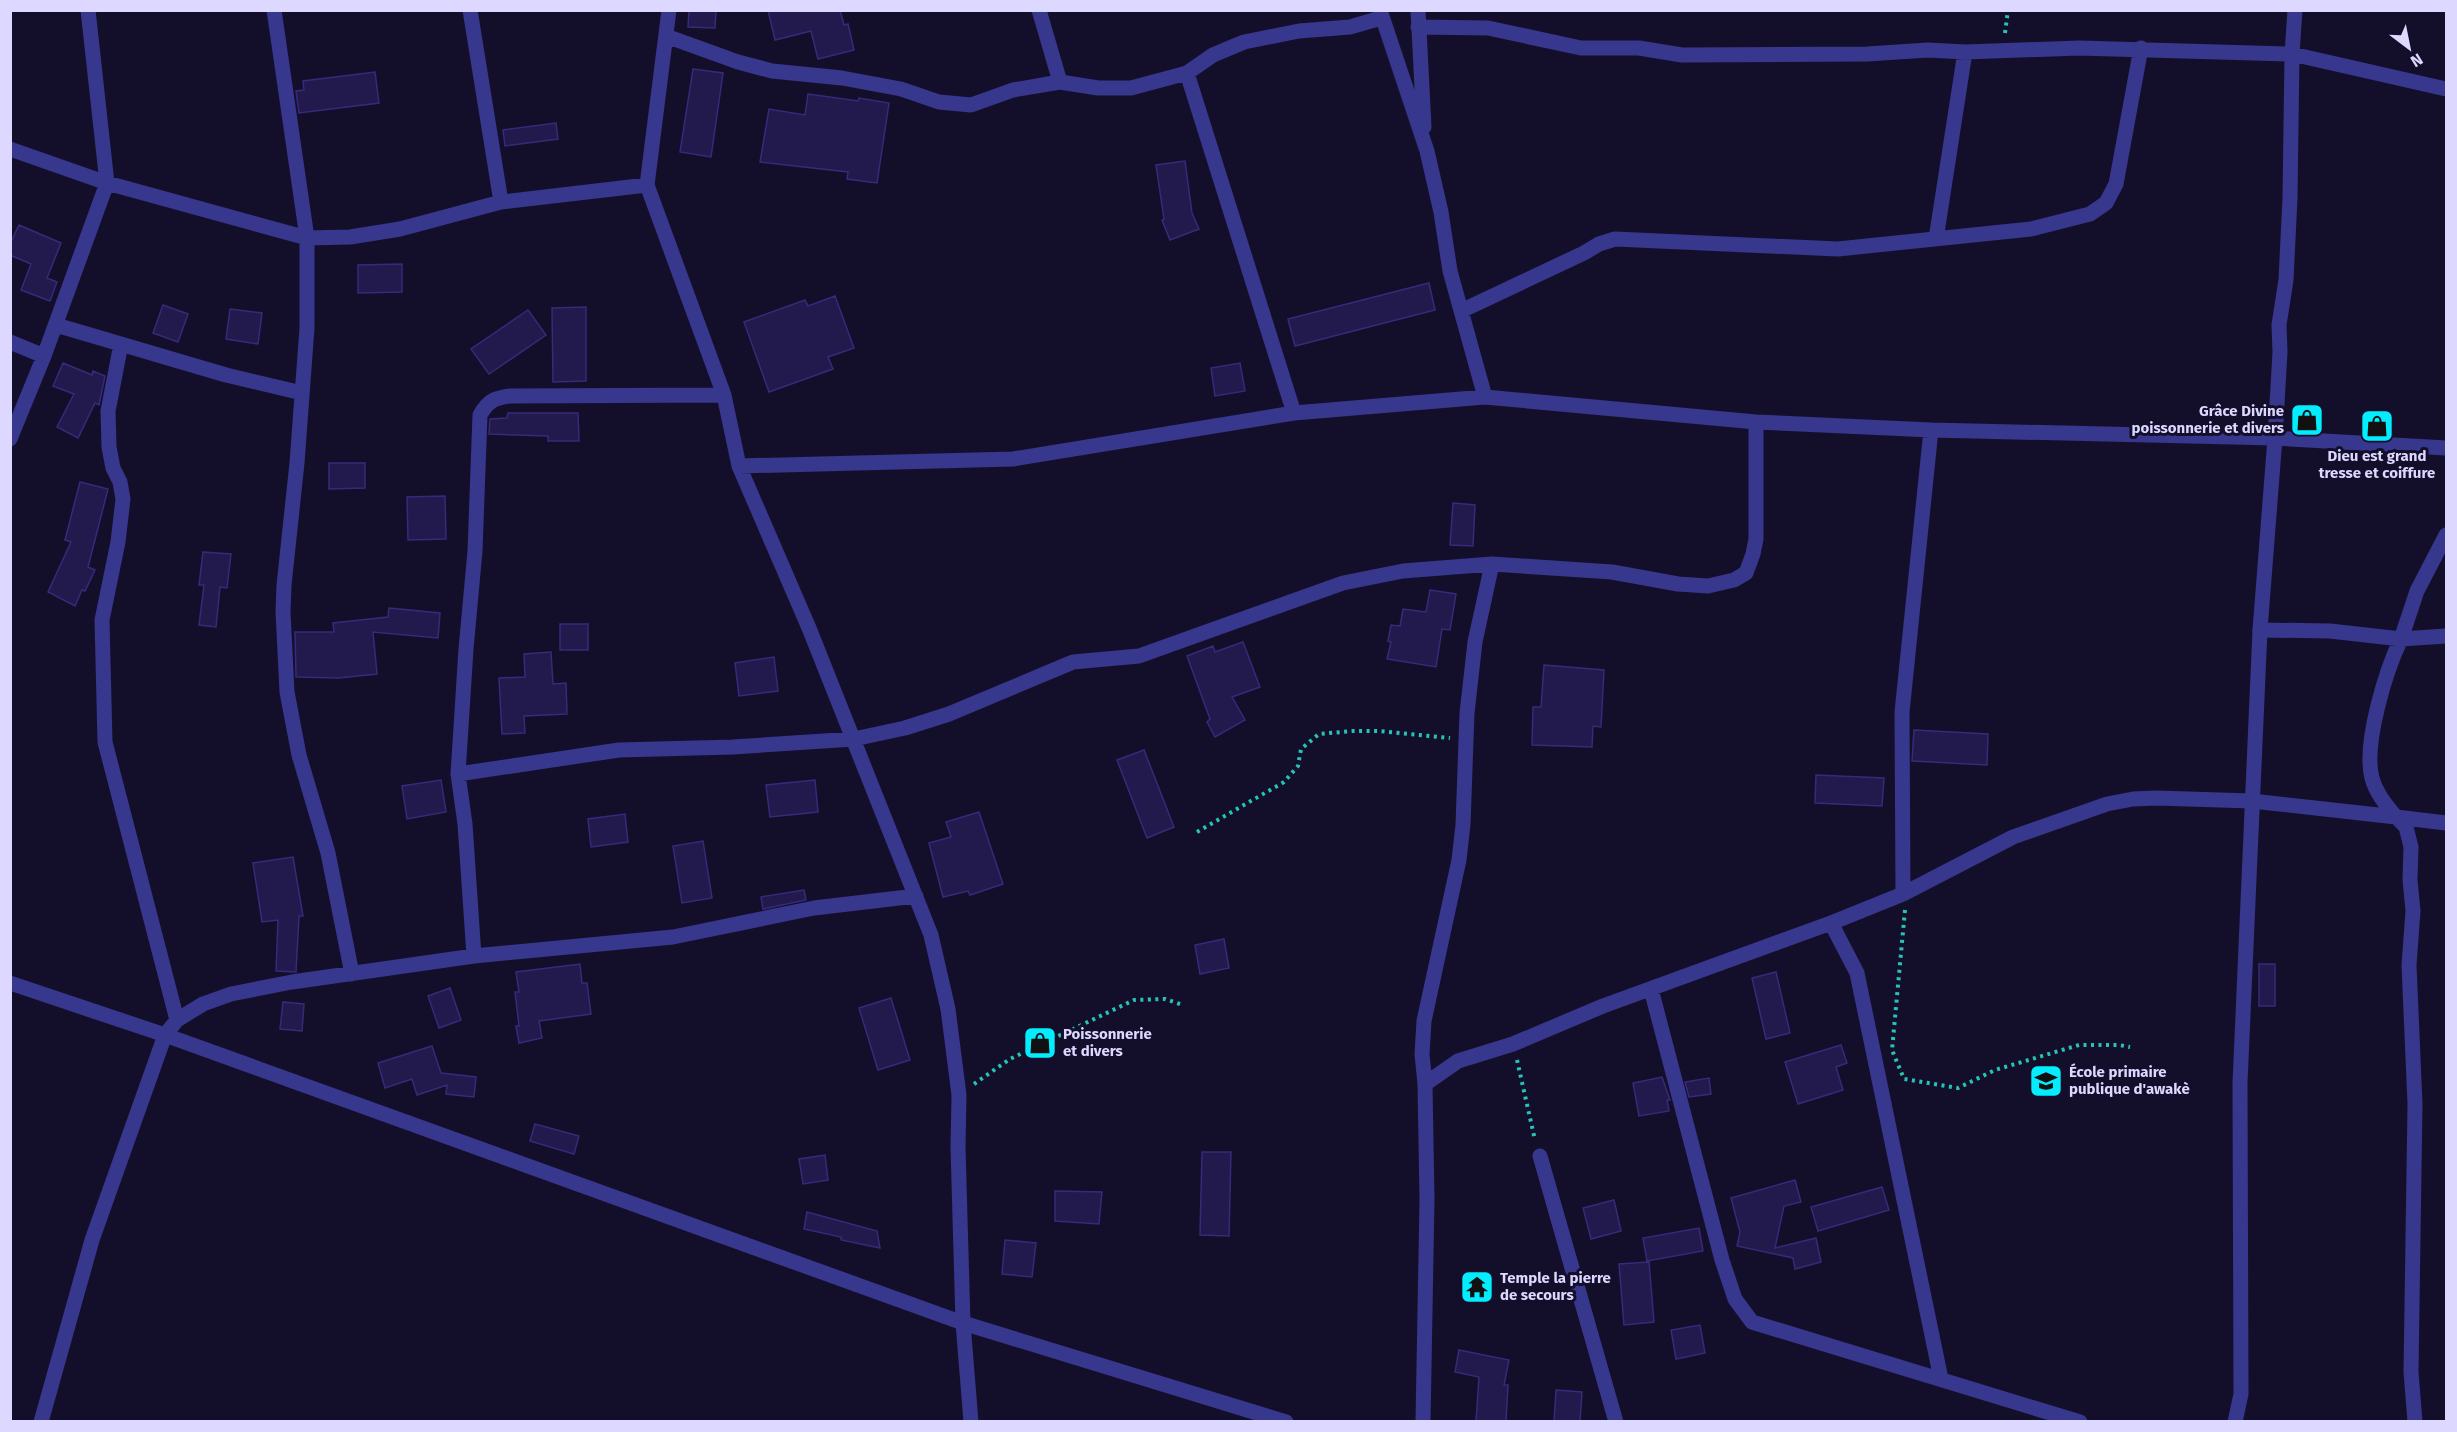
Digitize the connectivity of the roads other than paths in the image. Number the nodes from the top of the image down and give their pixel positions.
1 (88, 10) edge
2 (274, 10) edge
3 (470, 10) edge
4 (669, 10) edge
5 (1040, 10) edge
6 (1418, 10) edge
7 (2295, 10) edge
8 (1381, 14) edge
9 (1418, 27) junction
10 (666, 36) junction
11 (2141, 48) junction
12 (1965, 52) junction
13 (2292, 54) junction
14 (1187, 73) junction
15 (1060, 82) junction
16 (2446, 88) edge
17 (10, 149) edge
18 (1426, 151) junction
19 (107, 183) junction
20 (647, 185) junction
21 (501, 202) junction
22 (307, 238) junction
23 (1936, 239) junction
24 (1461, 310) junction
25 (56, 325) junction
26 (10, 342) edge
27 (122, 344) junction
28 (44, 356) junction
29 (302, 393) junction
30 (724, 394) junction
31 (1485, 396) junction
32 (1294, 413) junction
33 (1756, 422) junction
34 (1931, 430) junction
35 (2275, 438) junction
36 (10, 439) edge
37 (2446, 448) edge
38 (739, 466) junction
39 (2446, 535) edge
40 (1492, 564) junction
41 (2260, 630) junction
42 (2446, 636) edge
43 (2401, 639) junction
44 (854, 739) junction
45 (458, 774) junction
46 (2252, 801) junction
47 (2396, 817) junction
48 (2446, 823) edge
49 (1903, 894) junction
50 (916, 896) junction
51 (1831, 923) junction
52 (474, 956) junction
53 (352, 974) junction
54 (10, 983) edge
55 (1651, 989) junction
56 (177, 1020) junction
57 (165, 1035) junction
58 (1425, 1084) junction
59 (1540, 1156) road end
60 (963, 1323) junction
61 (1941, 1379) junction
62 (41, 1422) edge
63 (970, 1422) edge
64 (1286, 1422) edge
65 (1424, 1422) edge
66 (1616, 1422) edge
67 (2080, 1422) edge
68 (2235, 1422) edge
69 (2415, 1422) edge

1 - 19 street
2 - 22 street
3 - 21 street
4 - 10 street
5 - 15 street
6 - 9 street
7 - 13 street
8 - 14 street
8 - 18 street
9 - 12 street
9 - 18 street
10 - 15 street
10 - 20 street
11 - 12 street
11 - 13 street
11 - 23 street
12 - 23 street
13 - 16 street
13 - 35 street
14 - 15 street
14 - 32 street
17 - 19 street
18 - 24 street
19 - 22 street
19 - 25 street
20 - 21 street
20 - 30 street
21 - 22 street
22 - 29 street
23 - 24 street
24 - 31 street
25 - 27 street
25 - 28 street
26 - 28 street
27 - 29 street
27 - 56 street
28 - 36 street
29 - 53 street
30 - 38 street
30 - 45 street
31 - 32 street
31 - 33 street
32 - 38 street
33 - 34 street
33 - 40 street
34 - 35 street
34 - 49 street
35 - 37 street
35 - 41 street
38 - 44 street
39 - 43 street
40 - 44 street
40 - 58 street
41 - 43 street
41 - 46 street
42 - 43 street
43 - 47 street
44 - 45 street
44 - 50 street
45 - 52 street
46 - 47 street
46 - 49 street
46 - 68 street
47 - 48 street
47 - 69 street
49 - 51 street
50 - 52 street
50 - 60 street
51 - 55 street
51 - 61 street
52 - 53 street
53 - 56 street
54 - 57 street
55 - 58 street
55 - 61 street
56 - 57 street
57 - 60 street
57 - 62 street
58 - 65 street
59 - 66 street
60 - 63 street
60 - 64 street
61 - 67 street

